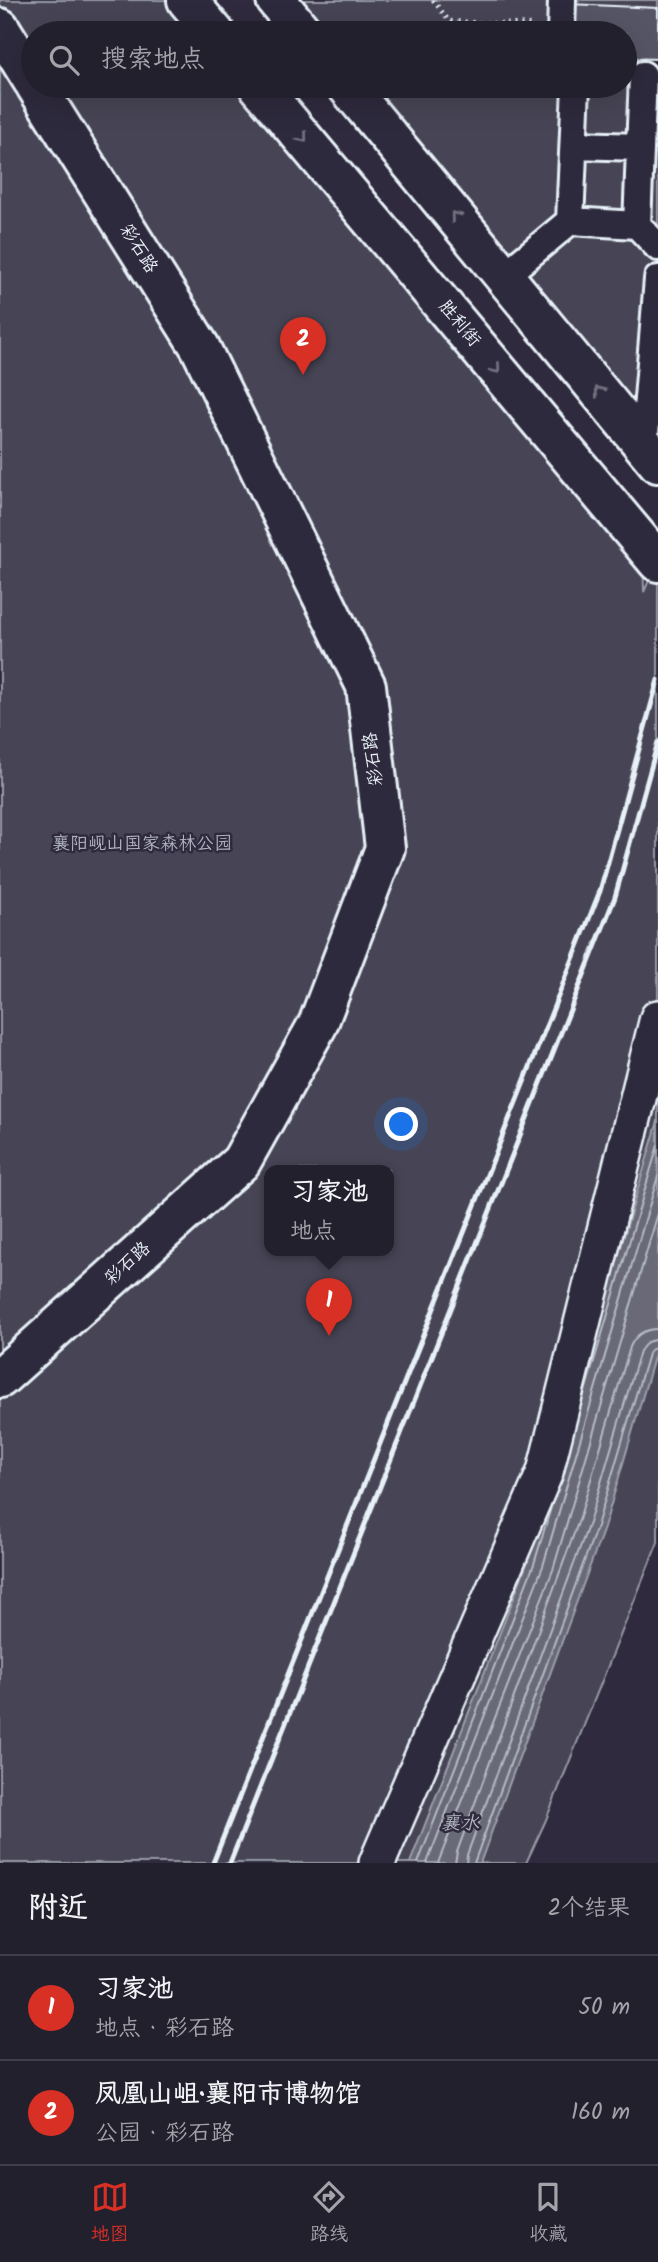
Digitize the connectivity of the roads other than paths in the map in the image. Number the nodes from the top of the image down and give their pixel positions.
1 (187, 0) edge
2 (276, 0) edge
3 (562, 0) edge
4 (205, 21) edge
5 (293, 21) edge
6 (561, 21) edge
7 (0, 28) edge
8 (21, 62) edge
9 (642, 75) edge
10 (44, 98) edge
11 (269, 98) edge
12 (357, 98) edge
13 (576, 98) edge
14 (574, 145) junction
15 (640, 147) junction
16 (570, 221) junction
17 (637, 225) junction
18 (658, 247) edge
19 (504, 276) junction
20 (658, 279) edge
21 (651, 455) edge
22 (658, 562) edge
23 (658, 1018) edge
24 (0, 1378) edge
25 (377, 1863) edge

1 - 4 main road
2 - 5 main road
3 - 6 street
7 - 8 main road
9 - 15 street
10 - 24 main road, 彩石路
11 -> 22 main road, 胜利街
19 -> 12 main road
13 - 14 street
14 - 15 street
14 - 16 street
15 - 17 street
16 - 17 street
16 - 19 street
17 - 18 street
21 -> 19 main road
20 - 21 street
23 - 25 street

